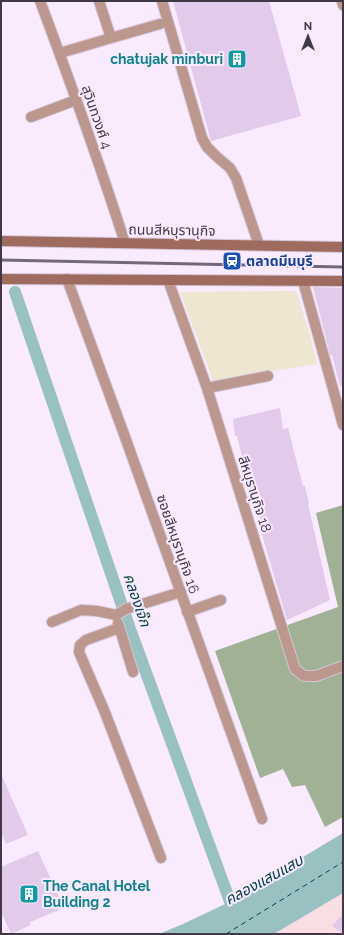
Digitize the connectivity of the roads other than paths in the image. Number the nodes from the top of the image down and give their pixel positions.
1 (40, 1) edge
2 (99, 1) edge
3 (162, 1) edge
4 (342, 1) edge
5 (343, 5) edge
6 (160, 24) dead end
7 (111, 38) junction
8 (60, 53) junction
9 (76, 100) junction
10 (31, 117) dead end
11 (1, 242) edge
12 (125, 243) junction
13 (258, 245) junction
14 (343, 247) edge
15 (1, 279) edge
16 (67, 279) junction
17 (168, 280) junction
18 (302, 281) junction
19 (343, 281) edge
20 (268, 376) dead end
21 (207, 388) junction
22 (343, 425) edge
23 (181, 592) junction
24 (221, 600) dead end
25 (187, 612) junction
26 (116, 615) junction
27 (52, 622) dead end
28 (119, 628) junction
29 (343, 666) edge
30 (133, 672) dead end
31 (262, 819) dead end
32 (161, 858) dead end

1 - 8 street, สุวินทวงศ์ 4
2 - 7 street
3 - 13 street
4 - 5 street
6 - 7 street
7 - 8 street
8 - 9 street, สุวินทวงศ์ 4
9 - 10 street
9 - 12 street, สุวินทวงศ์ 4
11 - 12 main road, ถนนสีหบุรานุกิจ
12 - 13 main road, ถนนสีหบุรานุกิจ
13 - 14 main road, ถนนสีหบุรานุกิจ
15 - 16 main road
16 - 17 main road
16 - 23 street, ซอยสีหบุรานุกิจ 16
17 - 18 main road
17 - 21 street, สีหบุรานุกิจ 18
18 - 19 main road
18 - 22 street
20 - 21 street
21 - 29 street, สีหบุรานุกิจ 18
23 - 25 street, ซอยสีหบุรานุกิจ 16
23 - 26 street
24 - 25 street
25 - 31 street, ซอยสีหบุรานุกิจ 16
26 - 27 street
26 - 28 street
28 - 30 street
28 - 32 street

